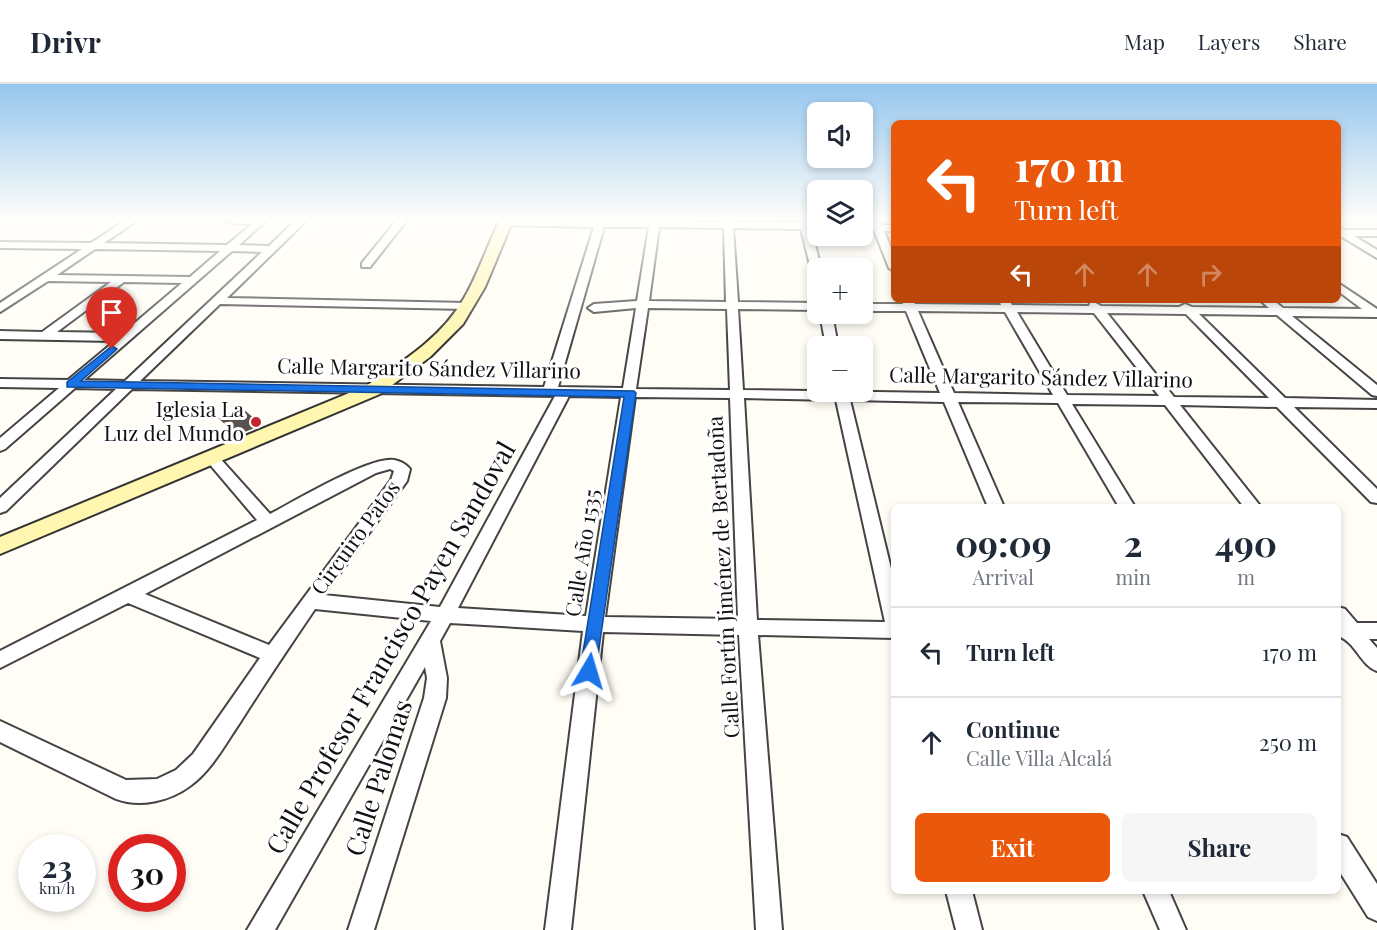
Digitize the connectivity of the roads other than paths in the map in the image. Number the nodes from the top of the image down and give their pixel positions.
1 (73, 259) edge
2 (216, 259) edge
3 (261, 259) edge
4 (370, 259) edge
5 (489, 259) edge
6 (591, 259) edge
7 (650, 259) edge
8 (730, 259) edge
9 (366, 264) dead end
10 (46, 278) junction
11 (122, 279) junction
12 (192, 280) junction
13 (1341, 288) edge
14 (218, 301) junction
15 (1181, 303) edge
16 (1270, 303) edge
17 (643, 304) junction
18 (908, 304) edge
19 (1006, 304) edge
20 (732, 305) junction
21 (1093, 305) edge
22 (467, 306) junction
23 (873, 306) edge
24 (807, 307) edge
25 (0, 308) edge
26 (594, 308) dead end
27 (1188, 311) junction
28 (1280, 312) junction
29 (1376, 313) edge
30 (0, 335) edge
31 (44, 336) junction
32 (125, 337) junction
33 (0, 383) edge
34 (71, 385) junction
35 (128, 386) junction
36 (373, 390) junction
37 (557, 392) junction
38 (1377, 392) edge
39 (630, 393) junction
40 (736, 394) junction
41 (807, 394) edge
42 (873, 395) edge
43 (950, 397) junction
44 (1062, 399) junction
45 (1168, 400) junction
46 (843, 402) edge
47 (1283, 402) junction
48 (1377, 404) edge
49 (2, 443) edge
50 (212, 458) junction
51 (1377, 498) edge
52 (995, 504) edge
53 (1125, 504) edge
54 (1251, 504) edge
55 (0, 507) edge
56 (267, 522) junction
57 (0, 546) edge
58 (126, 594) junction
59 (310, 601) junction
60 (891, 608) edge
61 (445, 615) junction
62 (594, 624) junction
63 (748, 628) junction
64 (891, 630) edge
65 (1345, 631) edge
66 (1377, 631) edge
67 (430, 641) junction
68 (273, 655) junction
69 (0, 660) edge
70 (1377, 663) edge
71 (0, 731) edge
72 (1341, 851) edge
73 (960, 894) edge
74 (1157, 894) edge
75 (1377, 908) edge
76 (260, 930) edge
77 (361, 930) edge
78 (558, 930) edge
79 (769, 930) edge
80 (969, 930) edge
81 (1173, 930) edge

1 - 10 street
2 - 12 street
3 - 14 street
4 - 9 street
5 - 22 street
6 - 37 street, Calle Profesor Francisco Payen Sandoval
7 - 17 street, Calle Año 1535
8 - 20 street, Calle Fortín Jiménez de Bertadoña
10 - 11 street
10 - 25 street
11 - 12 street
11 - 31 street
12 - 32 street
13 - 29 street
14 - 22 street
14 - 35 street
15 - 27 street
16 - 28 street
17 - 20 street
17 - 26 street
17 - 39 street, Calle Año 1535
18 - 19 street
18 - 23 street
18 - 43 street
19 - 21 street
19 - 44 street
20 - 24 street
20 - 40 street, Calle Fortín Jiménez de Bertadoña
21 - 27 street
21 - 45 street
22 - 36 street
27 - 28 street
27 - 47 street
28 - 29 street
28 - 38 street
30 - 31 street
31 - 32 street
32 - 34 street
33 - 34 street, Calle Margarito Sández Villarino
34 - 35 street, Calle Margarito Sández Villarino
34 - 49 street
35 - 36 street, Calle Margarito Sández Villarino
35 - 55 street
36 - 37 street, Calle Margarito Sández Villarino
36 - 50 street
37 - 39 street, Calle Margarito Sández Villarino
37 - 61 street, Calle Profesor Francisco Payen Sandoval
39 - 40 street, Calle Margarito Sández Villarino
39 - 62 street, Calle Año 1535
40 - 41 street, Calle Margarito Sández Villarino
40 - 63 street, Calle Fortín Jiménez de Bertadoña
42 - 43 street, Calle Margarito Sández Villarino
43 - 44 street, Calle Margarito Sández Villarino
43 - 52 street
44 - 45 street, Calle Margarito Sández Villarino
44 - 53 street
45 - 47 street, Calle Margarito Sández Villarino
45 - 54 street
46 - 60 street
47 - 48 street, Calle Margarito Sández Villarino
47 - 51 street
50 - 56 street
50 - 57 street
56 - 58 street, Circuiro Patos
56 - 59 street, Circuiro Patos
58 - 68 street
58 - 69 street, Circuiro Patos
59 - 61 street
59 - 68 street, Circuiro Patos
61 - 62 street
61 - 67 street, Calle Profesor Francisco Payen Sandoval
62 - 63 street
62 - 78 street, Calle Año 1535
63 - 64 street
63 - 79 street, Calle Fortín Jiménez de Bertadoña
65 - 66 street
65 - 70 street
67 - 76 street, Calle Profesor Francisco Payen Sandoval
67 - 77 street, Calle Palomas
68 - 71 street, Circuiro Patos
72 - 75 street
73 - 80 street
74 - 81 street

